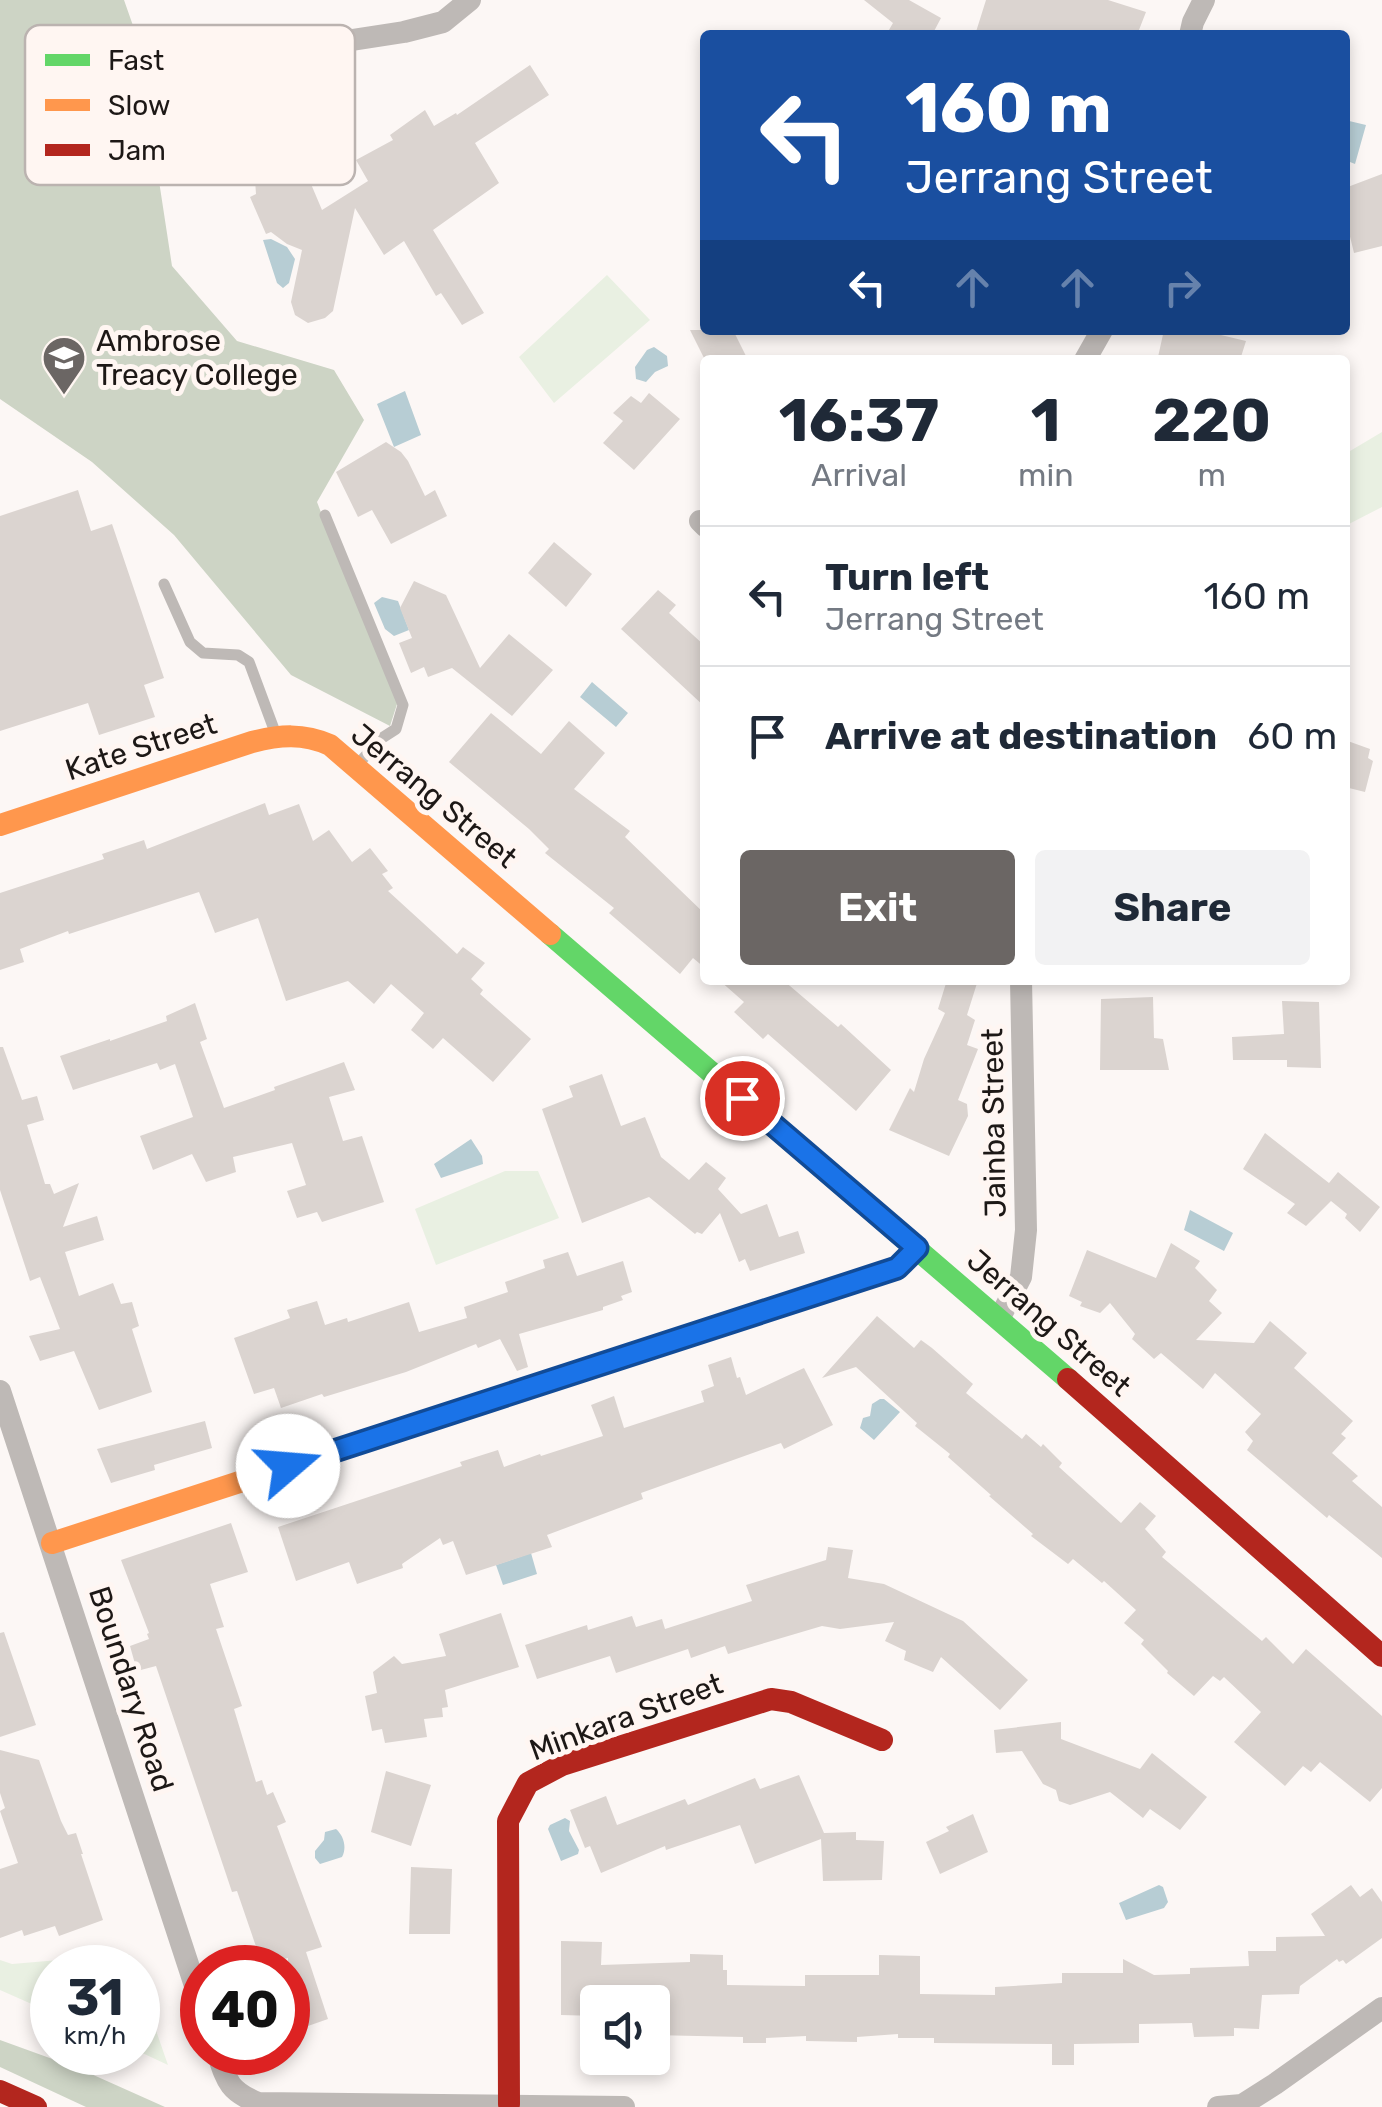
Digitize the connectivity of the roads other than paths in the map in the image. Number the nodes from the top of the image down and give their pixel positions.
1 (470, 0) edge
2 (1204, 0) edge
3 (1191, 30) edge
4 (355, 39) edge
5 (325, 515) dead end
6 (164, 584) dead end
7 (276, 736) junction
8 (303, 736) joint
9 (356, 766) junction
10 (0, 825) edge
11 (1021, 985) edge
12 (917, 1248) junction
13 (999, 1319) junction
14 (0, 1391) edge
15 (52, 1544) junction
16 (1382, 1656) edge
17 (882, 1740) dead end
18 (182, 1945) edge
19 (1382, 2008) edge
20 (225, 2075) edge
21 (0, 2091) edge
22 (509, 2104) junction
23 (36, 2107) edge
24 (624, 2107) edge
25 (1218, 2107) edge

1 - 4 street
2 - 3 street
5 - 9 lane
6 - 7 lane
7 - 8 main road, Kate Street
7 - 10 main road, Kate Street
8 - 9 main road, Jerrang Street
9 - 12 main road, Jerrang Street
11 - 13 street, Jainba Street
12 - 13 main road, Jerrang Street
12 - 15 main road
13 - 16 main road, Jerrang Street
14 - 15 street, Boundary Road
15 - 18 street, Boundary Road
17 - 22 main road, Minkara Street
19 - 25 street
20 - 22 street
21 - 23 main road
22 - 24 street

